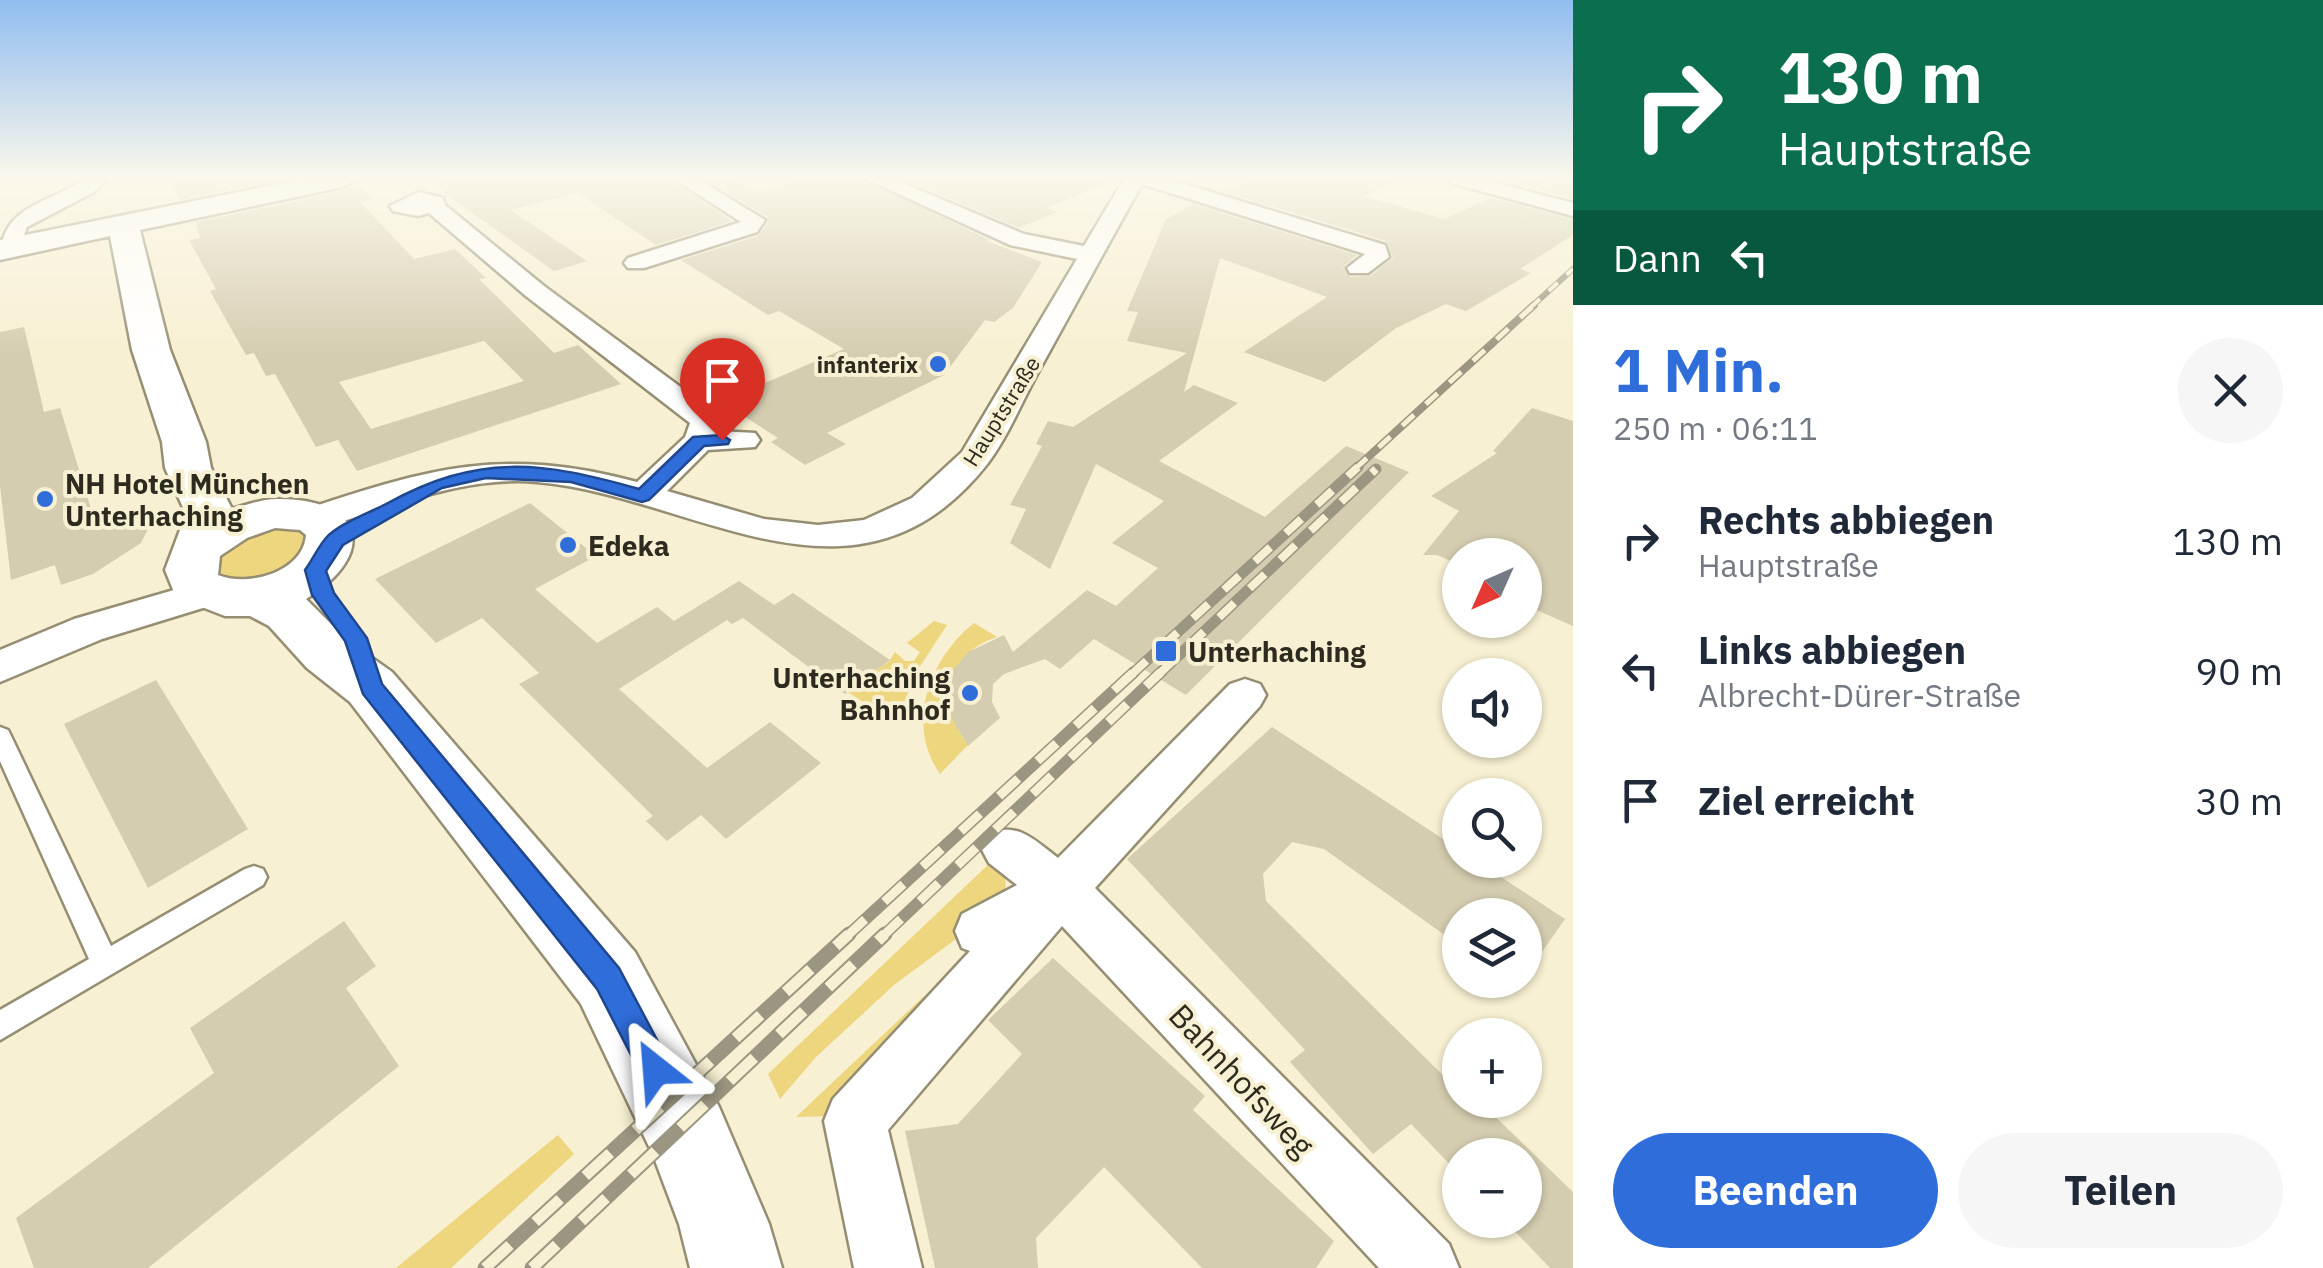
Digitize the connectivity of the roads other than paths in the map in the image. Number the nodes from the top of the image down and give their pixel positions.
1 (56, 238) edge
2 (126, 238) edge
3 (472, 238) edge
4 (712, 238) edge
5 (1013, 238) edge
6 (1101, 238) edge
7 (1339, 238) edge
8 (5, 249) edge
9 (1092, 255) junction
10 (636, 263) dead end
11 (1359, 268) dead end
12 (184, 442) junction
13 (642, 496) junction
14 (310, 536) junction
15 (213, 575) junction
16 (0, 667) edge
17 (371, 687) junction
18 (1245, 694) dead end
19 (0, 736) edge
20 (1017, 848) dead end
21 (254, 877) dead end
22 (1061, 889) junction
23 (981, 931) dead end
24 (105, 964) junction
25 (0, 1026) edge
26 (1420, 1266) edge
27 (736, 1268) edge
28 (888, 1268) edge

1 - 8 main road
2 - 12 main road
3 - 13 street
4 - 10 street
5 - 9 street
6 - 9 street, Hauptstraße
7 - 11 street
9 - 13 street, Hauptstraße
12 - 14 main road
12 - 15 main road
13 - 14 street, Hauptstraße
14 - 15 main road
14 - 15 main road
14 - 17 main road
15 - 16 street
15 - 17 main road
17 - 27 main road
18 - 22 street
19 - 24 lane
20 - 22 street, Bahnhofsweg
21 - 24 lane
22 - 23 street
22 - 26 street, Bahnhofsweg
22 - 28 street
24 - 25 lane

